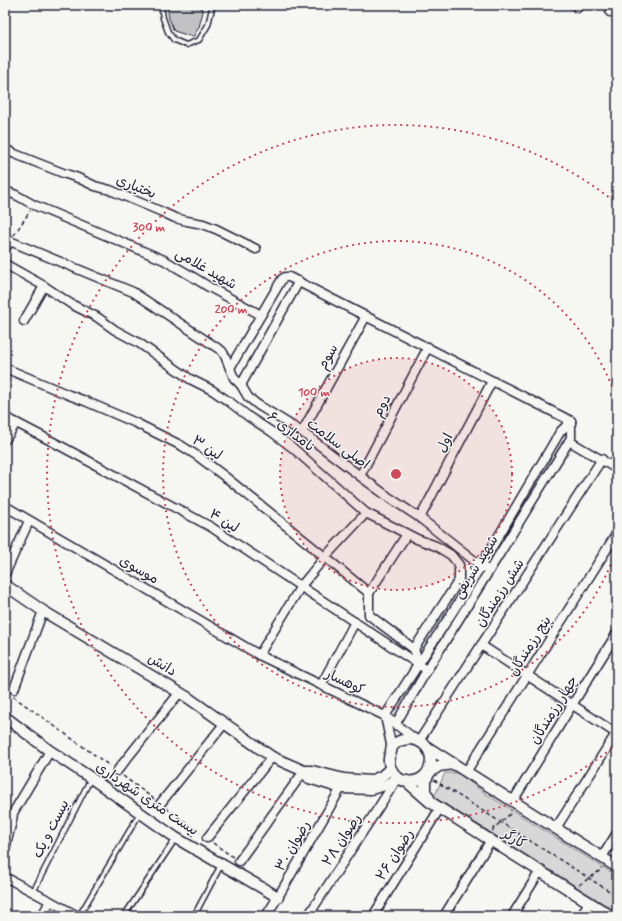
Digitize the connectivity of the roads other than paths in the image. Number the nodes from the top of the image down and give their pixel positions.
1 (161, 5) edge
2 (211, 5) edge
3 (5, 149) edge
4 (5, 191) edge
5 (8, 240) edge
6 (5, 250) edge
7 (256, 250) dead end
8 (5, 264) edge
9 (299, 281) junction
10 (44, 286) junction
11 (261, 314) junction
12 (366, 316) junction
13 (24, 321) dead end
14 (428, 348) junction
15 (5, 368) edge
16 (230, 368) junction
17 (492, 380) junction
18 (241, 385) junction
19 (5, 417) edge
20 (571, 421) junction
21 (16, 423) junction
22 (302, 432) junction
23 (5, 440) edge
24 (569, 441) junction
25 (602, 459) junction
26 (617, 469) edge
27 (360, 476) junction
28 (5, 506) edge
29 (366, 513) junction
30 (420, 518) junction
31 (29, 521) junction
32 (407, 534) junction
33 (617, 534) edge
34 (325, 557) junction
35 (480, 565) junction
36 (490, 571) junction
37 (5, 574) edge
38 (5, 585) edge
39 (301, 586) junction
40 (369, 593) junction
41 (43, 611) junction
42 (355, 622) junction
43 (617, 633) edge
44 (481, 645) junction
45 (414, 649) junction
46 (259, 655) junction
47 (419, 664) junction
48 (427, 670) junction
49 (527, 675) junction
50 (321, 685) junction
51 (14, 689) road end
52 (180, 692) junction
53 (572, 705) junction
54 (385, 716) junction
55 (5, 717) edge
56 (224, 724) junction
57 (395, 725) junction
58 (617, 733) edge
59 (420, 742) junction
60 (392, 749) junction
61 (50, 751) junction
62 (272, 757) junction
63 (453, 764) junction
64 (390, 769) junction
65 (117, 771) road end
66 (304, 771) junction
67 (466, 772) junction
68 (92, 778) junction
69 (402, 780) junction
70 (341, 788) junction
71 (430, 802) junction
72 (513, 802) junction
73 (160, 804) road end
74 (440, 808) junction
75 (140, 813) junction
76 (556, 828) junction
77 (617, 833) edge
78 (176, 838) junction
79 (207, 838) road end
80 (491, 840) junction
81 (5, 849) edge
82 (602, 857) junction
83 (239, 861) road end
84 (221, 864) junction
85 (617, 866) edge
86 (540, 872) junction
87 (5, 877) edge
88 (32, 892) junction
89 (278, 897) junction
90 (50, 901) junction
91 (589, 902) junction
92 (42, 916) edge
93 (78, 916) edge
94 (124, 916) edge
95 (194, 916) edge
96 (266, 916) edge
97 (308, 916) edge
98 (373, 916) edge
99 (444, 916) edge
100 (512, 916) edge
101 (581, 916) edge
102 (611, 916) edge

1 - 2 lane
3 - 7 street, بختیاری
4 - 11 street, شهید غلامی
5 - 6 street
5 - 16 street, اصلی سلامت
8 - 10 street, نامداری ۶
9 - 11 street
9 - 12 street
9 - 18 street
10 - 13 street
10 - 29 street, نامداری ۶
11 - 16 street
12 - 14 street
12 - 22 street, سوم
14 - 17 street
14 - 27 street, دوم
15 - 34 street, لین ۳
16 - 18 street, اصلی سلامت
17 - 20 street
17 - 30 street, اول
18 - 22 street, اصلی سلامت
19 - 21 street, لین ۴
20 - 24 street, شهید شریفی
20 - 35 street, شهید شریفی
21 - 23 street
21 - 39 street, لین ۴
22 - 27 street, اصلی سلامت
24 - 25 street
24 - 36 street, شهید شریفی
25 - 26 street
25 - 44 street, شش رزمندگان
27 - 30 street, اصلی سلامت
28 - 31 street, موسوی
29 - 32 street, نامداری ۶
29 - 34 street
30 - 35 street, اصلی سلامت
31 - 37 street
31 - 46 street, موسوی
32 - 40 street
32 - 45 street, نامداری ۶
33 - 49 street, پنج رزمندگان
34 - 39 street
34 - 40 street, لین ۳
35 - 36 street, اصلی سلامت
35 - 47 street, شهید شریفی
36 - 48 street, شهید شریفی
38 - 41 street, دانش
39 - 42 street, لین ۴
39 - 46 street
40 - 45 street
41 - 51 street
41 - 52 street, دانش
42 - 47 street, لین ۴
42 - 50 street
43 - 53 street, چهار رزمندگان
44 - 49 street
44 - 59 street, شش رزمندگان
45 - 47 street
46 - 50 street, کوهسار
47 - 48 street, لین ۴
47 - 54 street, شهید شریفی
48 - 57 street, شهید شریفی
49 - 53 street
49 - 67 street, پنج رزمندگان
50 - 54 street, کوهسار
52 - 56 street, دانش
52 - 65 street
53 - 58 street
53 - 72 street, چهار رزمندگان
54 - 57 street, کوهسار
54 - 60 street
55 - 61 street, بیست متری شهرداری
56 - 62 street, دانش
56 - 73 street
57 - 59 street, کوهسار
58 - 76 street
59 - 60 street
59 - 63 street
59 - 69 street
60 - 64 street
61 - 68 street, بیست متری شهرداری
61 - 81 street
62 - 66 street, دانش
62 - 79 street
63 - 67 street
63 - 71 street
64 - 66 street, دانش
64 - 69 street
66 - 70 street, دانش
66 - 83 street
67 - 72 street
68 - 75 street, بیست متری شهرداری
68 - 88 lane, بیست و یک
69 - 70 street, دانش
69 - 71 street, کارگر
69 - 97 street, رضوان ۲۸
70 - 89 street, رضوان ۳۰
71 - 74 street, کارگر
72 - 76 street
74 - 80 street, کارگر
74 - 98 street, رضوان ۲۶
75 - 78 street, بیست متری شهرداری
75 - 93 lane
76 - 82 street
77 - 82 street
78 - 84 street, بیست متری شهرداری
78 - 94 lane
80 - 86 street, کارگر
80 - 99 street
82 - 85 street
84 - 89 street, بیست متری شهرداری
84 - 95 lane
86 - 91 street, کارگر
86 - 100 street
87 - 88 street
88 - 90 street
89 - 96 street, رضوان ۳۰
90 - 92 street
90 - 93 street
91 - 101 street
91 - 102 street, کارگر

